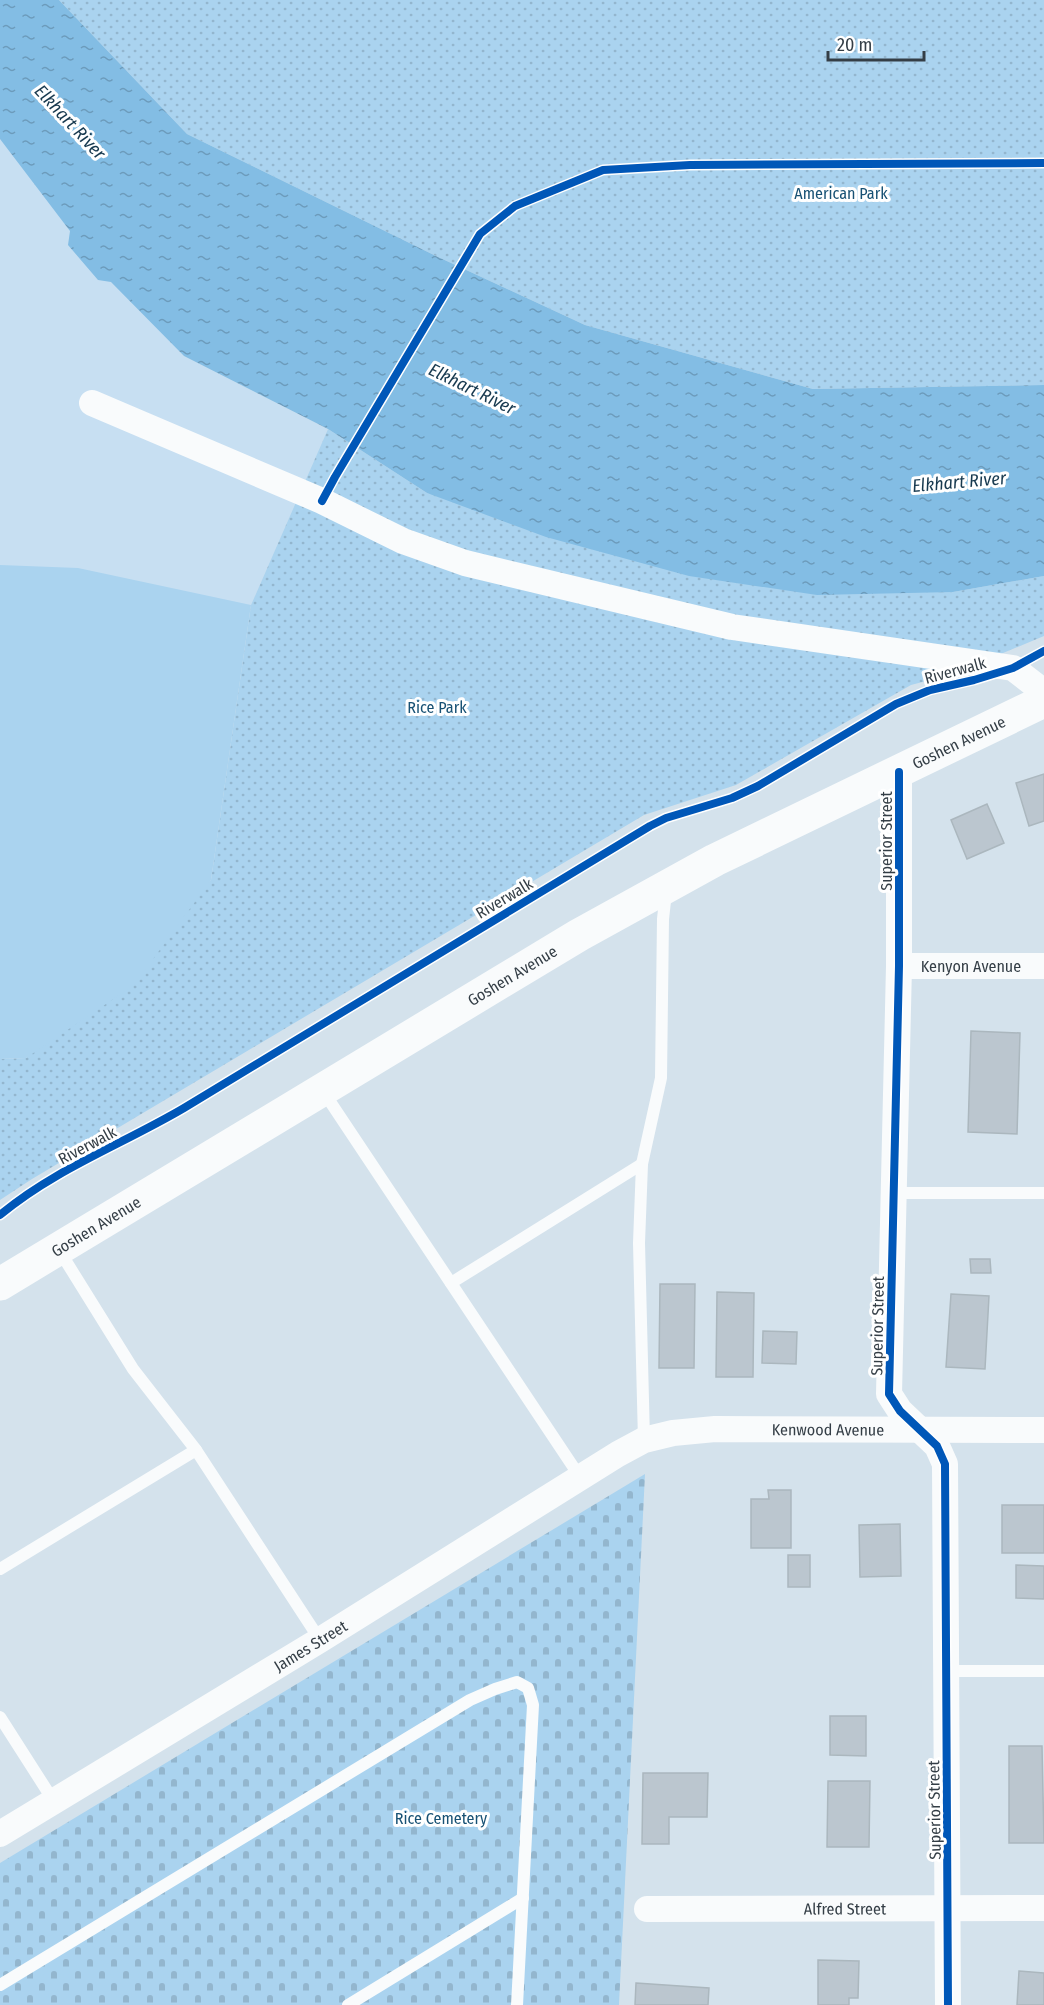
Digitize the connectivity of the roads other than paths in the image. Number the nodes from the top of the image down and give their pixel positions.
1 (93, 403) dead end
2 (1044, 692) edge
3 (1044, 700) edge
4 (899, 772) junction
5 (666, 888) junction
6 (899, 966) junction
7 (1044, 966) edge
8 (322, 1089) junction
9 (642, 1164) junction
10 (894, 1193) junction
11 (1044, 1193) edge
12 (59, 1249) junction
13 (451, 1283) junction
14 (0, 1284) edge
15 (918, 1428) junction
16 (1044, 1430) edge
17 (644, 1440) junction
18 (196, 1450) junction
19 (618, 1455) joint
20 (580, 1477) junction
21 (0, 1569) edge
22 (320, 1640) junction
23 (946, 1671) junction
24 (1044, 1671) edge
25 (0, 1717) edge
26 (53, 1800) junction
27 (0, 1834) edge
28 (523, 1898) junction
29 (948, 1908) junction
30 (1044, 1908) edge
31 (647, 1909) dead end
32 (0, 1985) edge
33 (348, 2005) edge
34 (517, 2005) edge
35 (948, 2005) edge

1 - 2 street
3 - 4 main road, Goshen Avenue
4 - 5 main road, Goshen Avenue
4 - 6 street, Superior Street
5 - 8 main road, Goshen Avenue
5 - 9 lane
6 - 7 street, Kenyon Avenue
6 - 10 street, Superior Street
8 - 12 main road, Goshen Avenue
8 - 13 lane
9 - 13 lane
9 - 17 lane
10 - 11 lane
10 - 15 street, Superior Street
12 - 14 main road, Goshen Avenue
12 - 18 lane
13 - 20 lane
15 - 16 street, Kenwood Avenue
15 - 17 street, Kenwood Avenue
15 - 23 street, Superior Street
17 - 19 street, Kenwood Avenue
18 - 21 lane
18 - 22 lane
19 - 20 street, James Street
20 - 22 street, James Street
22 - 26 street, James Street
23 - 24 lane
23 - 29 street, Superior Street
25 - 26 lane
26 - 27 street, James Street
28 - 32 lane
28 - 33 lane
28 - 34 lane
29 - 30 street, Alfred Street
29 - 31 street, Alfred Street
29 - 35 street, Superior Street

